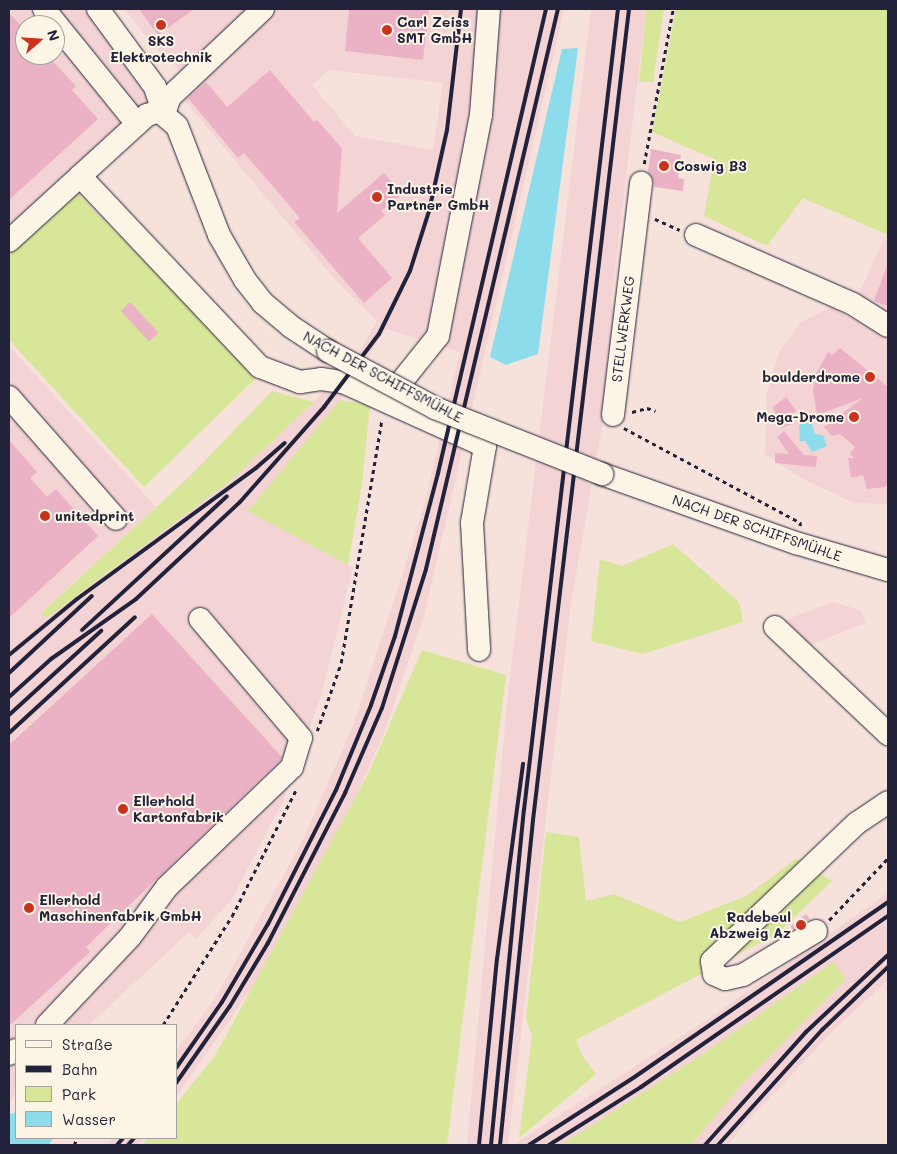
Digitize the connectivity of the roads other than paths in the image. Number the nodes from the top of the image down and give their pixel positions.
1 (44, 9) edge
2 (98, 9) edge
3 (263, 9) edge
4 (489, 9) edge
5 (164, 114) junction
6 (137, 124) junction
7 (80, 176) junction
8 (641, 183) road end
9 (696, 235) road end
10 (9, 241) edge
11 (888, 326) edge
12 (9, 397) edge
13 (386, 401) junction
14 (613, 415) road end
15 (116, 519) dead end
16 (888, 570) edge
17 (200, 619) dead end
18 (775, 627) dead end
19 (479, 650) dead end
20 (888, 734) edge
21 (888, 802) edge
22 (816, 931) road end
23 (48, 1024) edge

1 - 6 street
2 - 5 street, NACH DER SCHIFFSMÜHLE
3 - 5 street
4 - 13 street
5 - 6 street
5 - 16 street, NACH DER SCHIFFSMÜHLE, bridge
6 - 7 street
7 - 10 street
7 - 13 street, NACH DER SCHIFFSMÜHLE
8 - 14 street, STELLWERKWEG
9 - 11 street
12 - 15 street
13 - 19 street, NACH DER SCHIFFSMÜHLE
17 - 23 street
18 - 20 street
21 - 22 street

